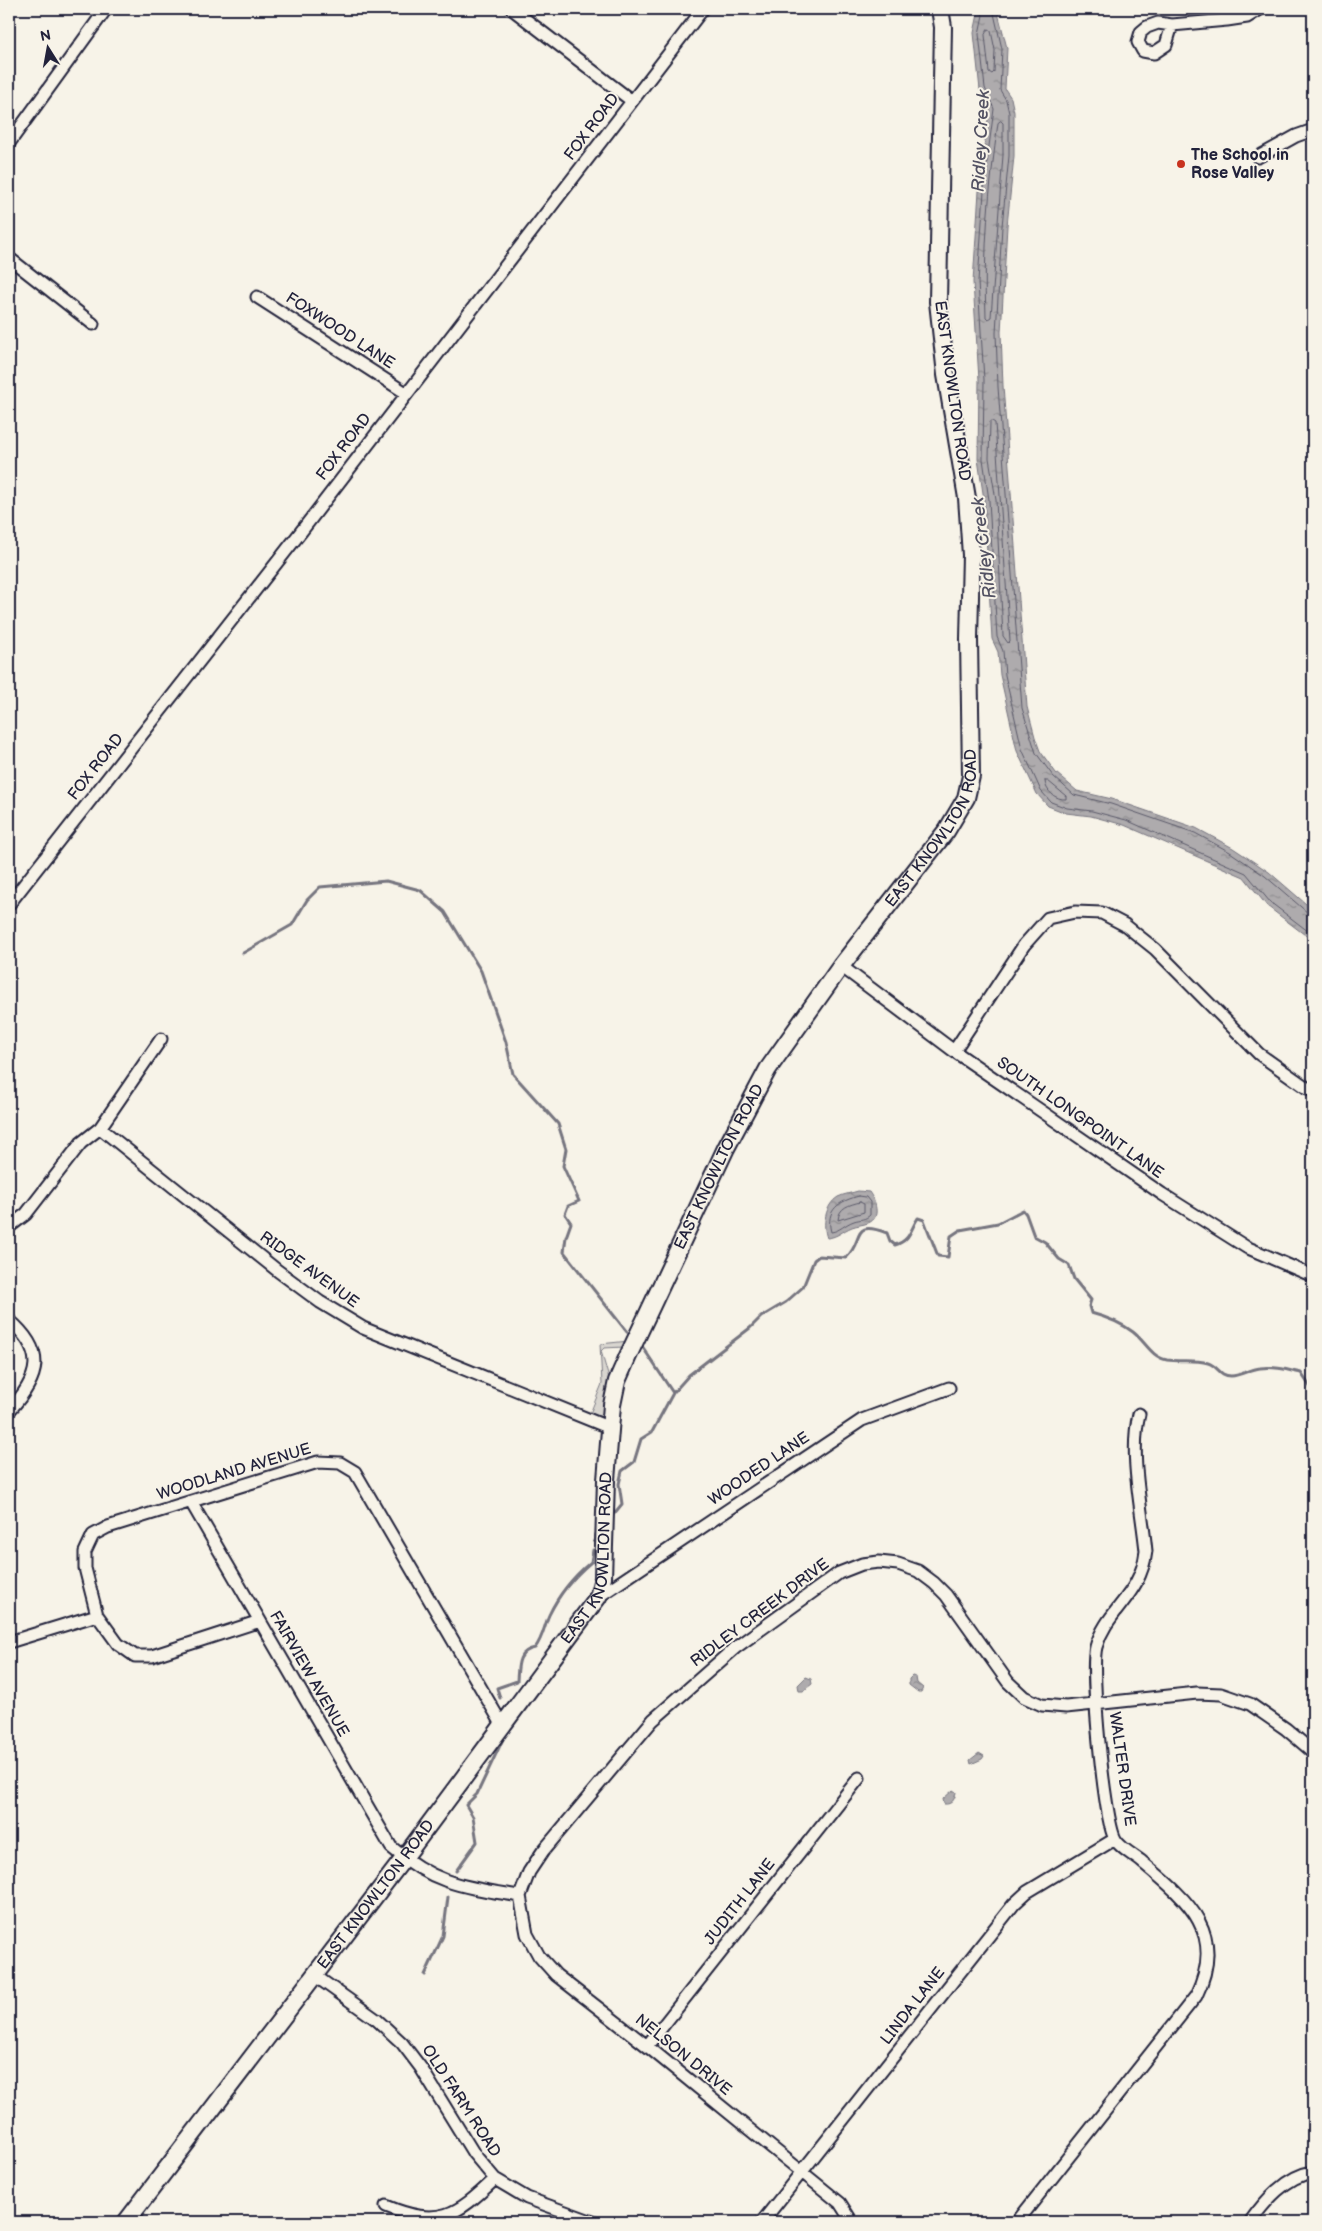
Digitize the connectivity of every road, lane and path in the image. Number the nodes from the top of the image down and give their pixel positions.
1 (106, 9) edge
2 (512, 9) edge
3 (703, 9) edge
4 (940, 9) edge
5 (1260, 9) edge
6 (1172, 25) dead end
7 (632, 101) junction
8 (1313, 130) edge
9 (9, 143) edge
10 (1258, 157) dead end
11 (9, 258) edge
12 (257, 297) dead end
13 (93, 324) dead end
14 (406, 393) junction
15 (9, 904) edge
16 (841, 966) junction
17 (162, 1039) dead end
18 (954, 1051) junction
19 (1313, 1090) edge
20 (100, 1128) junction
21 (9, 1227) edge
22 (1313, 1276) edge
23 (9, 1320) edge
24 (949, 1388) dead end
25 (9, 1411) edge
26 (1139, 1414) dead end
27 (610, 1428) junction
28 (191, 1502) junction
29 (598, 1597) junction
30 (97, 1614) junction
31 (260, 1621) junction
32 (9, 1642) edge
33 (1096, 1705) junction
34 (503, 1726) junction
35 (1313, 1752) edge
36 (859, 1778) dead end
37 (1115, 1839) junction
38 (404, 1858) junction
39 (520, 1896) junction
40 (314, 1975) junction
41 (647, 2046) junction
42 (802, 2172) junction
43 (1313, 2172) edge
44 (495, 2179) junction
45 (386, 2206) dead end
46 (126, 2222) edge
47 (594, 2222) edge
48 (762, 2222) edge
49 (852, 2222) edge
50 (1017, 2222) edge
51 (1250, 2222) edge

1 - 9 street
2 - 7 street
3 - 7 street, FOX ROAD
4 - 16 main road, EAST KNOWLTON ROAD
5 - 6 street
7 - 14 street, FOX ROAD
8 - 10 street
11 - 13 street
12 - 14 street, FOXWOOD LANE
14 - 15 street, FOX ROAD
16 - 18 street, SOUTH LONGPOINT LANE
16 - 27 main road, EAST KNOWLTON ROAD
17 - 20 street
18 - 19 street
18 - 22 street, SOUTH LONGPOINT LANE
20 - 21 street
20 - 27 street, RIDGE AVENUE
23 - 25 street
24 - 29 street, WOODED LANE
26 - 33 street, WALTER DRIVE
27 - 29 main road, EAST KNOWLTON ROAD
28 - 30 street, WOODLAND AVENUE
28 - 31 street, FAIRVIEW AVENUE
28 - 34 street, WOODLAND AVENUE
29 - 34 main road, EAST KNOWLTON ROAD
30 - 31 street
30 - 32 street
31 - 38 street, FAIRVIEW AVENUE
33 - 35 street, RIDLEY CREEK DRIVE
33 - 37 street, WALTER DRIVE
33 - 39 street, RIDLEY CREEK DRIVE
34 - 38 main road, EAST KNOWLTON ROAD
36 - 41 street, JUDITH LANE
37 - 42 street, LINDA LANE
37 - 50 street, WALTER DRIVE
38 - 39 street
38 - 40 main road, EAST KNOWLTON ROAD
39 - 41 street, NELSON DRIVE
40 - 44 street, OLD FARM ROAD
40 - 46 main road, EAST KNOWLTON ROAD
41 - 42 street, NELSON DRIVE
42 - 48 street, LINDA LANE
42 - 49 street, NELSON DRIVE
43 - 51 street
44 - 45 street
44 - 47 street, OLD FARM ROAD

